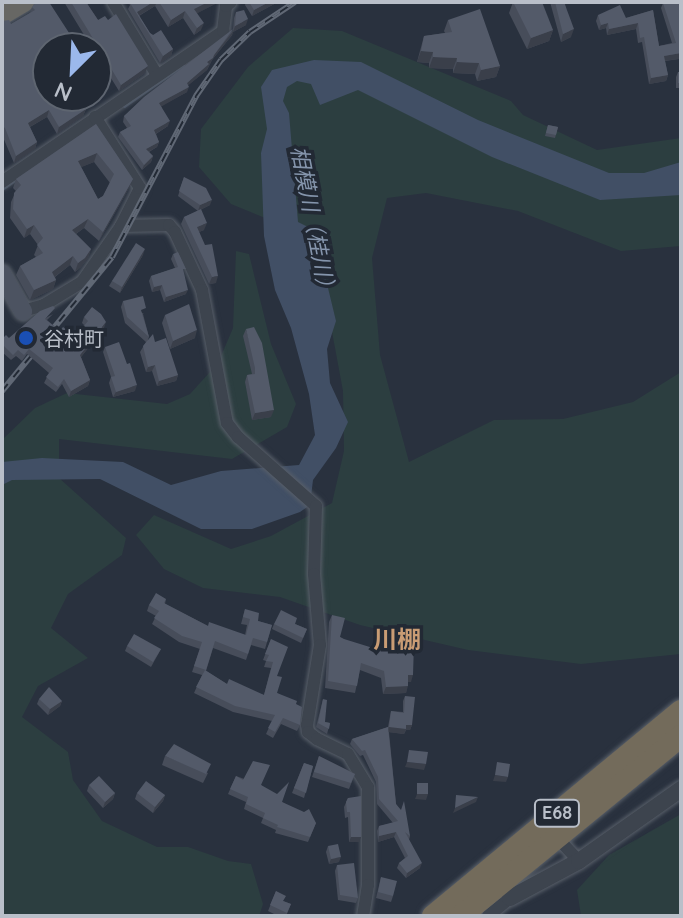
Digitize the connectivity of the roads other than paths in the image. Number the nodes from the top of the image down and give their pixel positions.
1 (24, 2) edge
2 (113, 2) edge
3 (231, 2) edge
4 (2, 15) edge
5 (157, 75) junction
6 (95, 117) junction
7 (2, 182) edge
8 (121, 226) junction
9 (2, 274) edge
10 (23, 311) joint
11 (681, 711) edge
12 (681, 736) edge
13 (681, 789) edge
14 (564, 845) dead end
15 (579, 861) junction
16 (510, 898) joint
17 (363, 916) edge
18 (433, 916) edge
19 (461, 916) edge
20 (488, 916) edge

1 - 4 highway
2 - 5 street
3 - 5 street
5 - 6 street
6 - 7 street
6 - 8 street
8 - 10 street
8 - 17 street
9 - 10 main road
11 - 18 highway, E68
12 - 19 highway, E68
13 - 15 street
14 - 15 street
15 - 16 street
16 - 20 street

